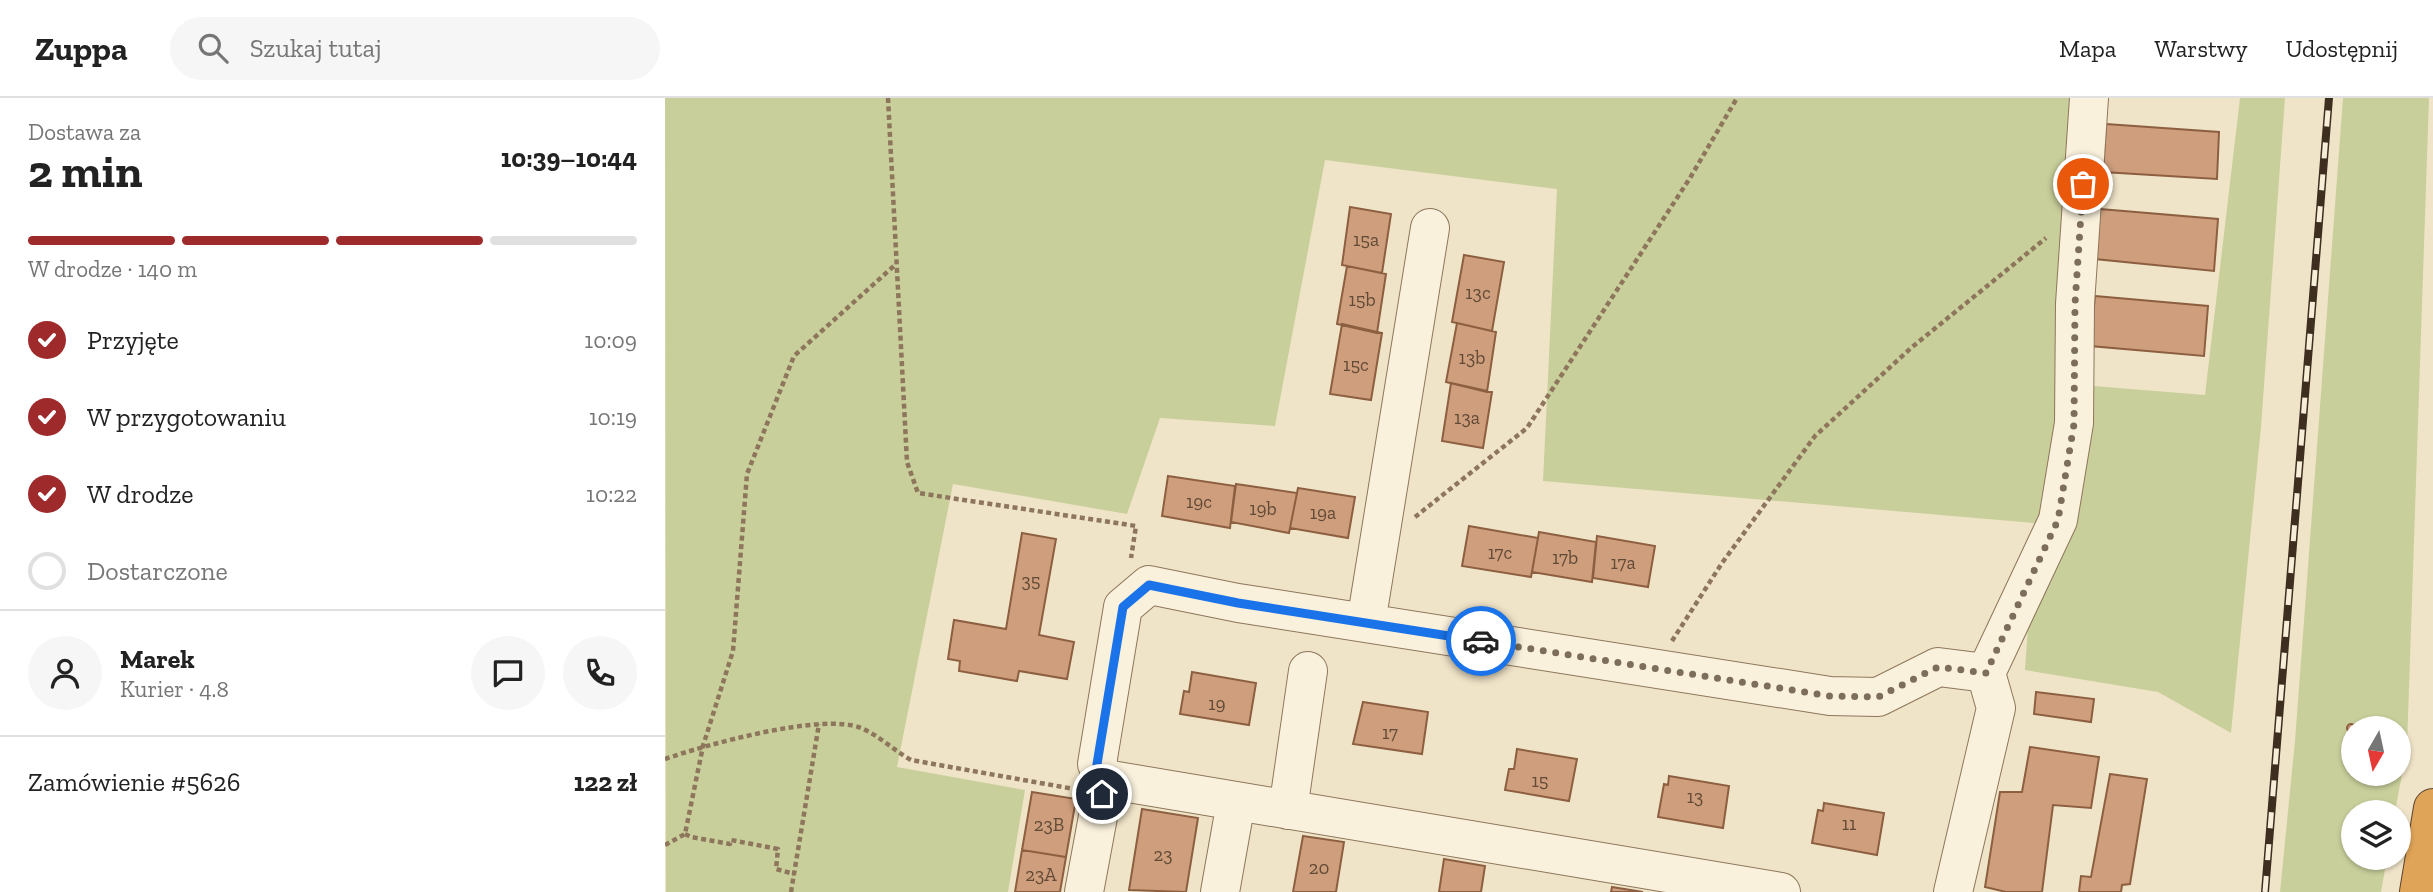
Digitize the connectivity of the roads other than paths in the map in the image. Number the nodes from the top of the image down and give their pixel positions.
1 (2089, 98) edge
2 (1430, 228) dead end
3 (1366, 623) junction
4 (1308, 671) dead end
5 (1986, 673) junction
6 (1103, 786) junction
7 (1237, 802) junction
8 (2433, 807) edge
9 (1288, 810) junction
10 (1084, 892) edge
11 (1220, 892) edge
12 (1781, 892) edge
13 (1953, 892) edge
14 (2419, 892) edge

1 - 5 lane
2 - 3 lane
3 - 5 lane
3 - 6 lane
4 - 9 lane
5 - 13 lane
6 - 7 lane
6 - 10 lane
7 - 9 lane
7 - 11 lane
8 - 14 highway
9 - 12 lane

